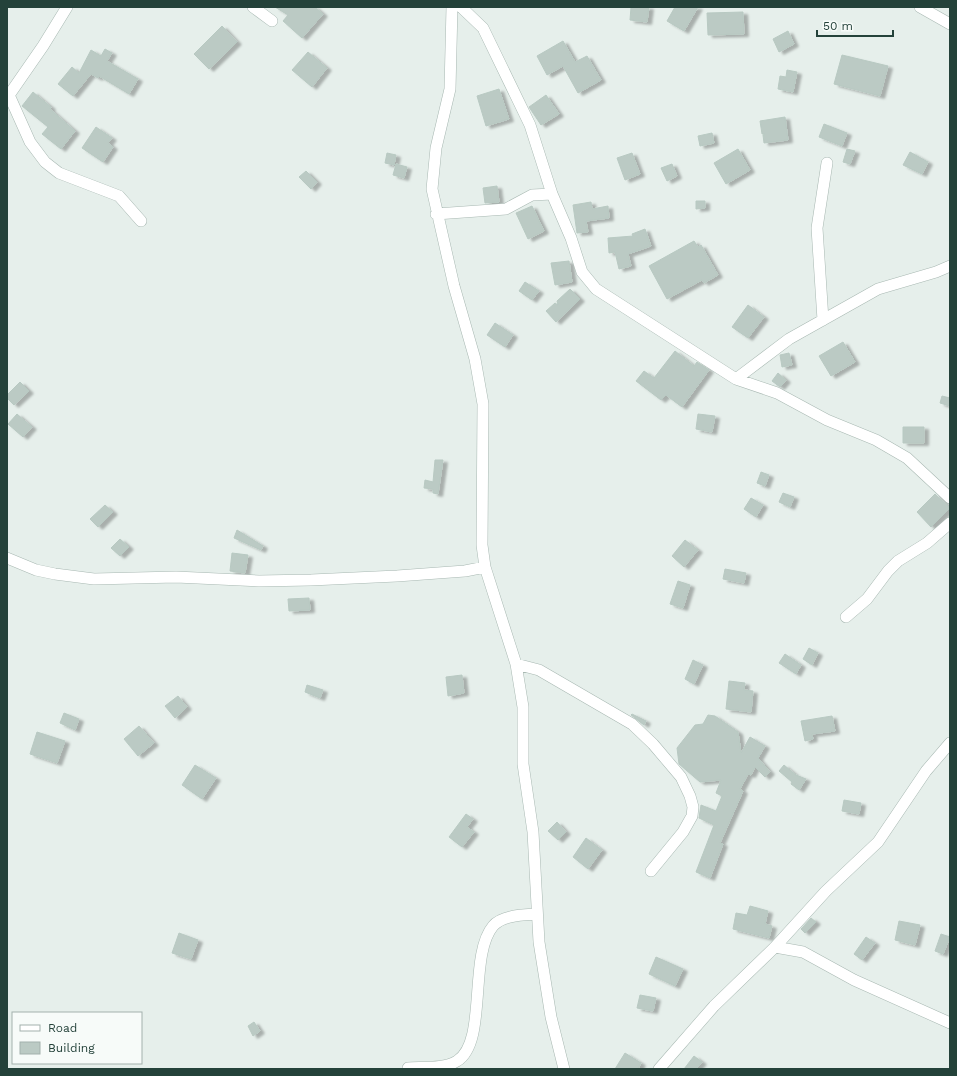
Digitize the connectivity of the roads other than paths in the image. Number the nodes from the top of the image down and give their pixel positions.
1 (67, 7) edge
2 (253, 7) edge
3 (452, 7) edge
4 (461, 7) edge
5 (920, 7) edge
6 (272, 21) dead end
7 (950, 24) edge
8 (8, 97) edge
9 (827, 164) dead end
10 (552, 194) junction
11 (436, 214) junction
12 (141, 221) dead end
13 (950, 266) edge
14 (824, 320) junction
15 (736, 379) junction
16 (950, 498) edge
17 (950, 523) edge
18 (7, 558) edge
19 (485, 567) junction
20 (846, 617) dead end
21 (516, 664) junction
22 (950, 743) edge
23 (651, 872) dead end
24 (537, 914) junction
25 (775, 947) junction
26 (950, 1023) edge
27 (408, 1068) edge
28 (564, 1069) edge
29 (658, 1069) edge

1 - 8 street
2 - 6 street
3 - 11 street
4 - 10 street
5 - 7 street
8 - 12 street
9 - 14 street
10 - 11 street
10 - 15 street
11 - 19 street
13 - 14 street
14 - 15 street
15 - 16 street
17 - 20 street
18 - 19 street
19 - 21 street
21 - 23 street
21 - 24 street
22 - 25 street
24 - 27 street
24 - 28 street
25 - 26 street
25 - 29 street

